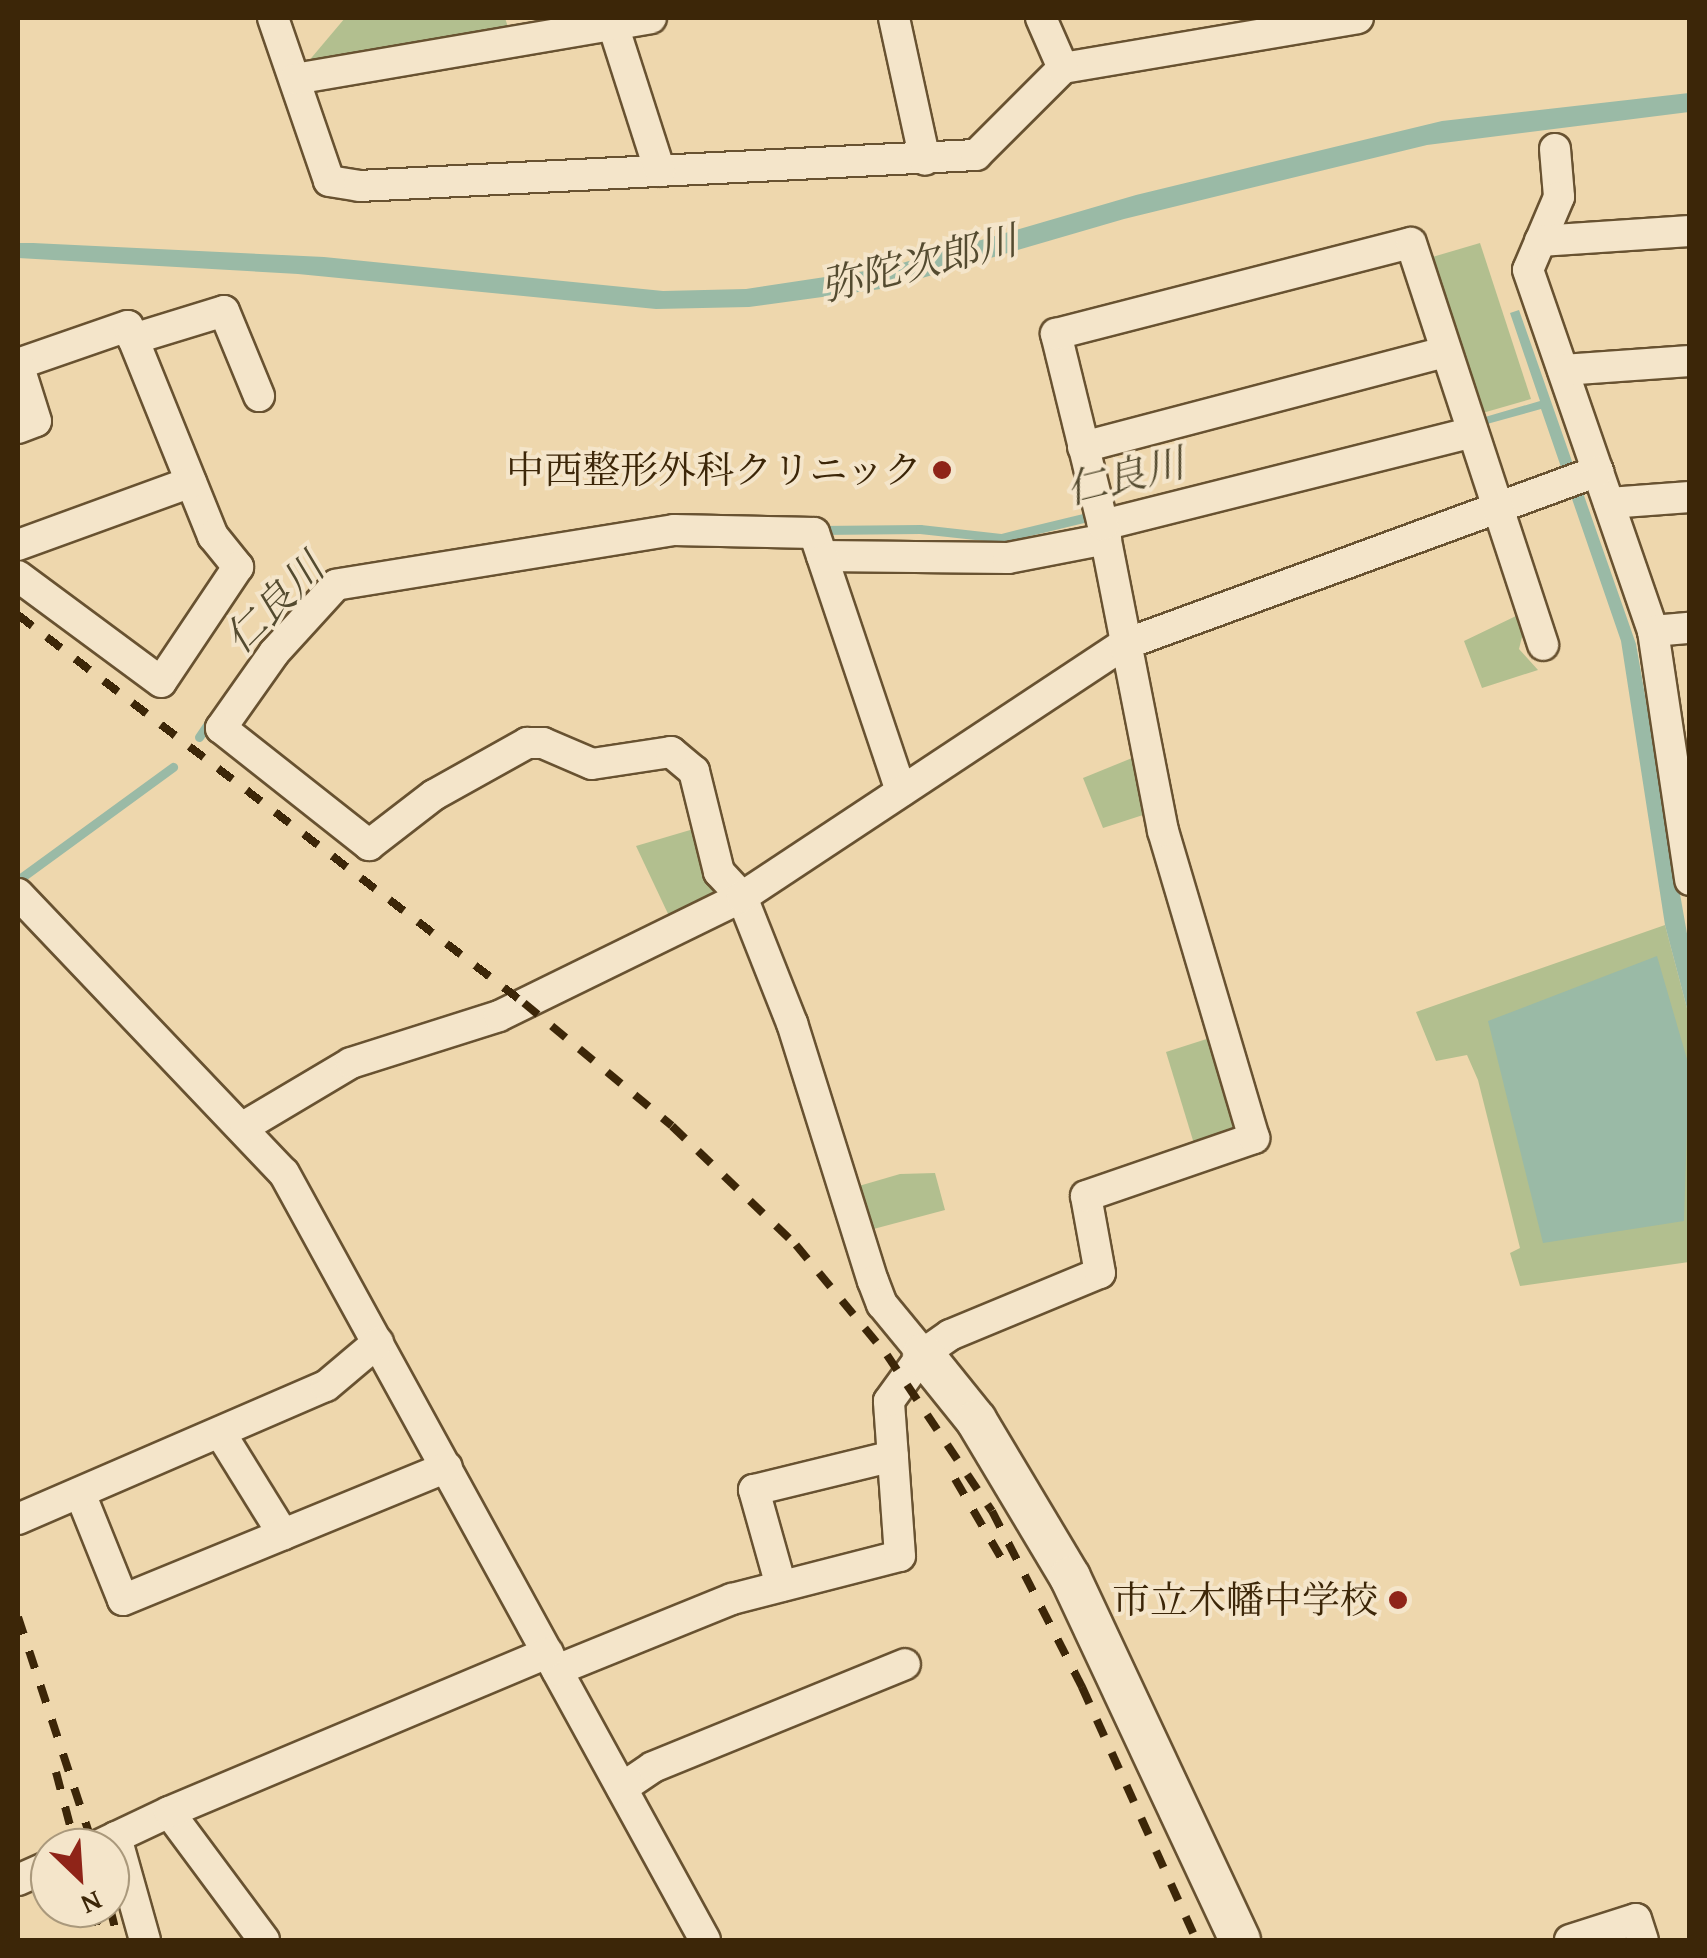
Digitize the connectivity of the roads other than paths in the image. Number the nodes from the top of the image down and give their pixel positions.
1 (273, 18) edge
2 (651, 18) edge
3 (894, 18) edge
4 (1041, 18) edge
5 (1358, 18) edge
6 (613, 24) junction
7 (1063, 68) junction
8 (295, 79) junction
9 (1554, 150) dead end
10 (925, 160) junction
11 (660, 170) junction
12 (1690, 231) edge
13 (1540, 241) junction
14 (134, 339) junction
15 (1446, 352) junction
16 (1690, 361) edge
17 (18, 364) edge
18 (1563, 370) junction
19 (260, 396) dead end
20 (1469, 422) junction
21 (18, 428) edge
22 (1083, 447) junction
23 (1582, 476) junction
24 (191, 482) junction
25 (1690, 497) edge
26 (1609, 504) junction
27 (1496, 508) junction
28 (1102, 520) junction
29 (18, 545) edge
30 (822, 556) junction
31 (18, 576) edge
32 (1690, 628) edge
33 (1653, 631) junction
34 (1123, 645) junction
35 (1543, 645) dead end
36 (1679, 738) edge
37 (901, 791) junction
38 (1690, 880) edge
39 (20, 897) edge
40 (742, 897) junction
41 (245, 1126) junction
42 (378, 1342) junction
43 (923, 1354) junction
44 (221, 1434) junction
45 (893, 1456) junction
46 (448, 1467) junction
47 (80, 1493) junction
48 (18, 1520) edge
49 (283, 1534) junction
50 (781, 1586) junction
51 (553, 1661) junction
52 (905, 1664) dead end
53 (622, 1788) junction
54 (169, 1812) junction
55 (130, 1831) edge
56 (130, 1905) edge
57 (260, 1939) edge
58 (145, 1940) edge
59 (704, 1940) edge
60 (1240, 1940) edge
61 (1570, 1940) edge
62 (1643, 1940) edge

1 - 8 street
2 - 6 street
3 - 10 street
4 - 7 street
5 - 7 street
6 - 8 street
6 - 11 street
7 - 10 street
8 - 11 street
9 - 13 street
10 - 11 street
12 - 13 street
13 - 18 street
14 - 17 street
14 - 19 street
14 - 24 street
15 - 20 street
15 - 22 street
15 - 22 street
16 - 18 street
17 - 21 street
18 - 23 street
20 - 27 street
20 - 28 street
22 - 28 street
23 - 26 street
23 - 27 street
24 - 29 street
24 - 31 street
25 - 26 street
26 - 33 street
27 - 34 street
27 - 35 street
28 - 30 street
28 - 34 street
30 - 37 street
30 - 40 street
32 - 33 street
33 - 36 street
34 - 37 street
34 - 43 street
36 - 38 street
37 - 40 street
39 - 41 street
40 - 41 street
40 - 43 street
41 - 42 street
42 - 44 street
42 - 46 street
43 - 45 street
43 - 60 street
44 - 47 street
44 - 49 street
45 - 50 street
45 - 50 street
46 - 49 street
46 - 51 street
47 - 48 street
47 - 49 street
50 - 51 street
51 - 53 street
51 - 54 street
52 - 53 street
53 - 59 street
54 - 55 street
54 - 57 street
56 - 58 street
61 - 62 street

